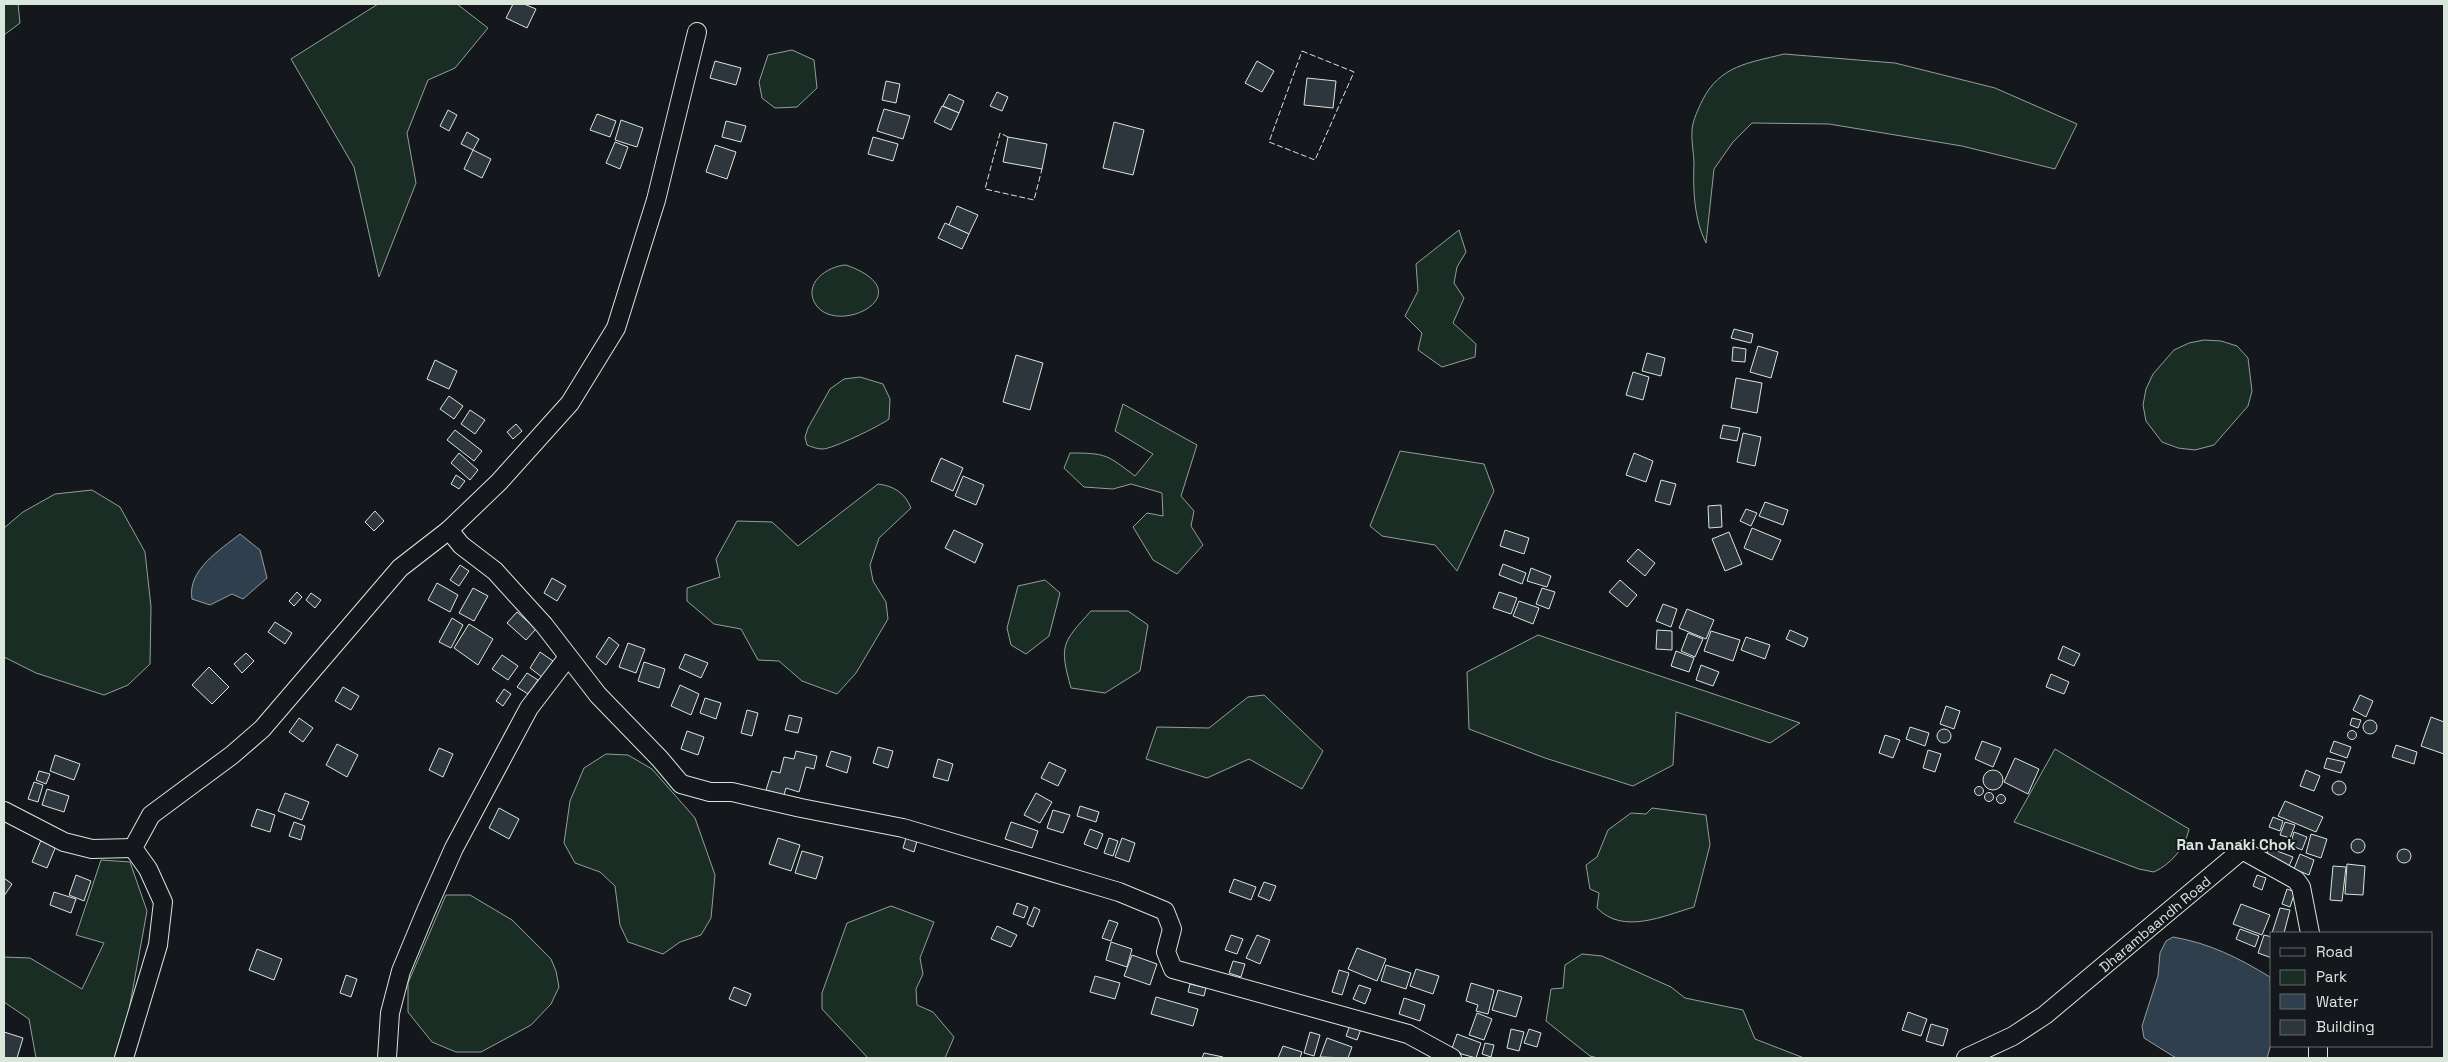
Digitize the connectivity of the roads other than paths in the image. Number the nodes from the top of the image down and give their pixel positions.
1 (697, 32) dead end
2 (449, 530) junction
3 (568, 657) junction
4 (4, 811) edge
5 (133, 848) junction
6 (2310, 932) edge
7 (124, 1058) edge
8 (387, 1058) edge
9 (1452, 1058) edge
10 (1966, 1058) edge

1 - 2 street
2 - 3 street
2 - 5 street
3 - 8 street
3 - 9 street
4 - 5 street
5 - 7 street
6 - 10 street, Dharambaandh Road

